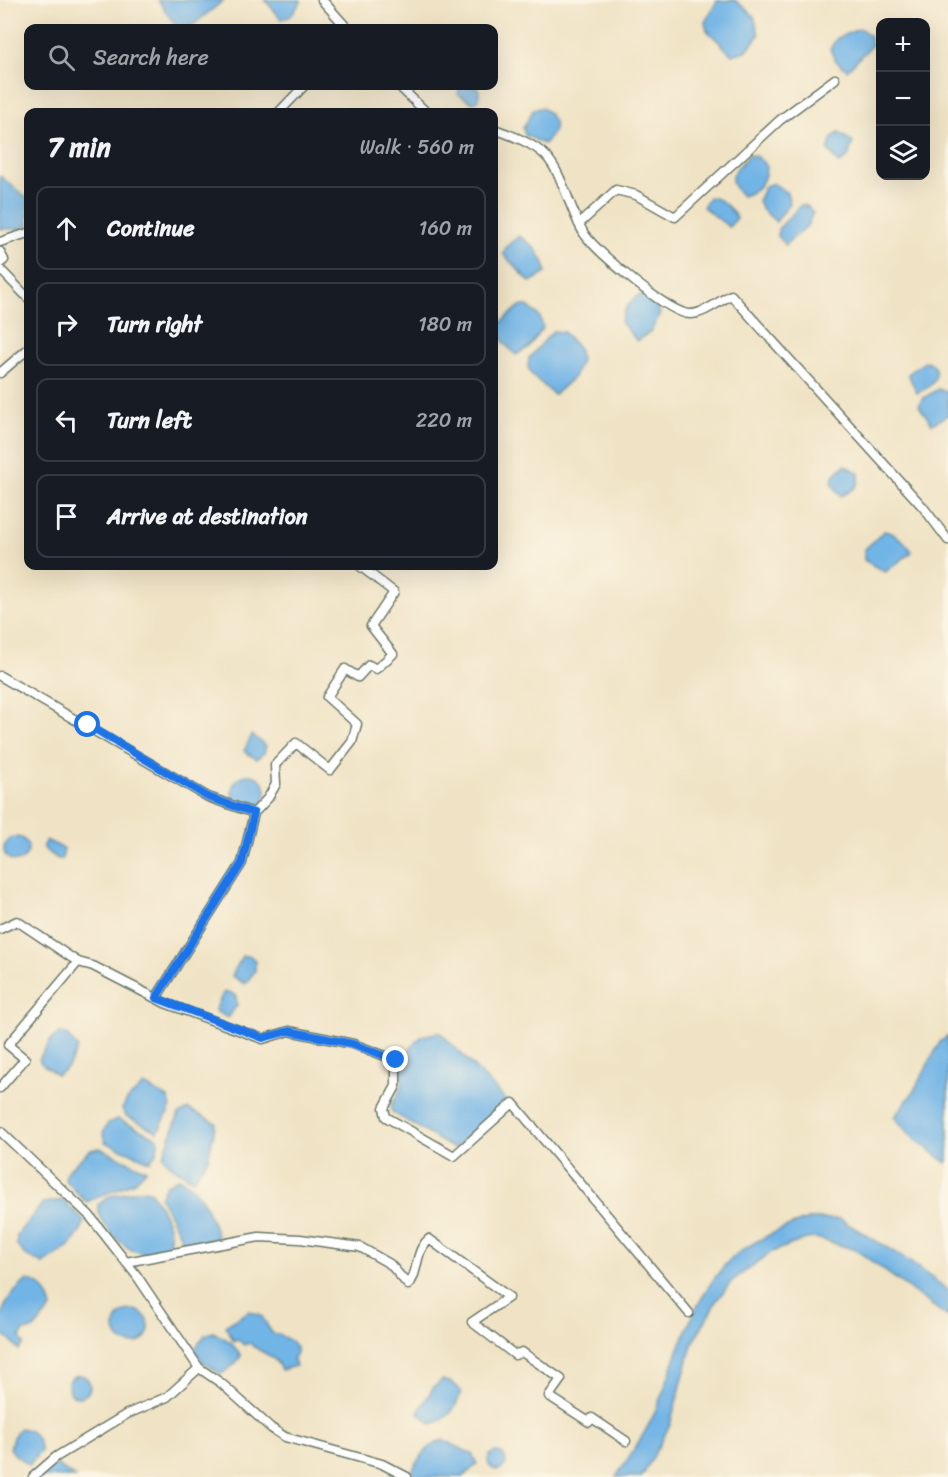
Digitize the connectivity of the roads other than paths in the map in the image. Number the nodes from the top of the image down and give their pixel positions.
1 (322, 0) edge
2 (343, 24) edge
3 (836, 78) dead end
4 (300, 90) edge
5 (403, 90) edge
6 (283, 108) edge
7 (422, 108) edge
8 (498, 130) edge
9 (579, 224) junction
10 (24, 233) edge
11 (0, 242) edge
12 (0, 252) edge
13 (0, 263) edge
14 (0, 269) edge
15 (24, 294) edge
16 (24, 353) edge
17 (0, 373) edge
18 (948, 540) edge
19 (365, 570) edge
20 (0, 676) edge
21 (254, 813) junction
22 (0, 929) edge
23 (78, 962) junction
24 (156, 998) junction
25 (0, 1088) edge
26 (0, 1131) edge
27 (126, 1262) junction
28 (689, 1312) dead end
29 (199, 1368) junction
30 (626, 1441) dead end
31 (33, 1477) edge
32 (407, 1477) edge

1 - 2 street
3 - 9 street
4 - 6 street
5 - 7 street
8 - 9 street
9 - 18 street
10 - 11 street
12 - 13 street
14 - 15 street
16 - 17 street
19 - 21 street
20 - 21 street
21 - 24 street
22 - 23 street
23 - 24 street
23 - 25 street
24 - 28 street
26 - 27 street
27 - 29 street
27 - 30 street
29 - 31 street
29 - 32 street

